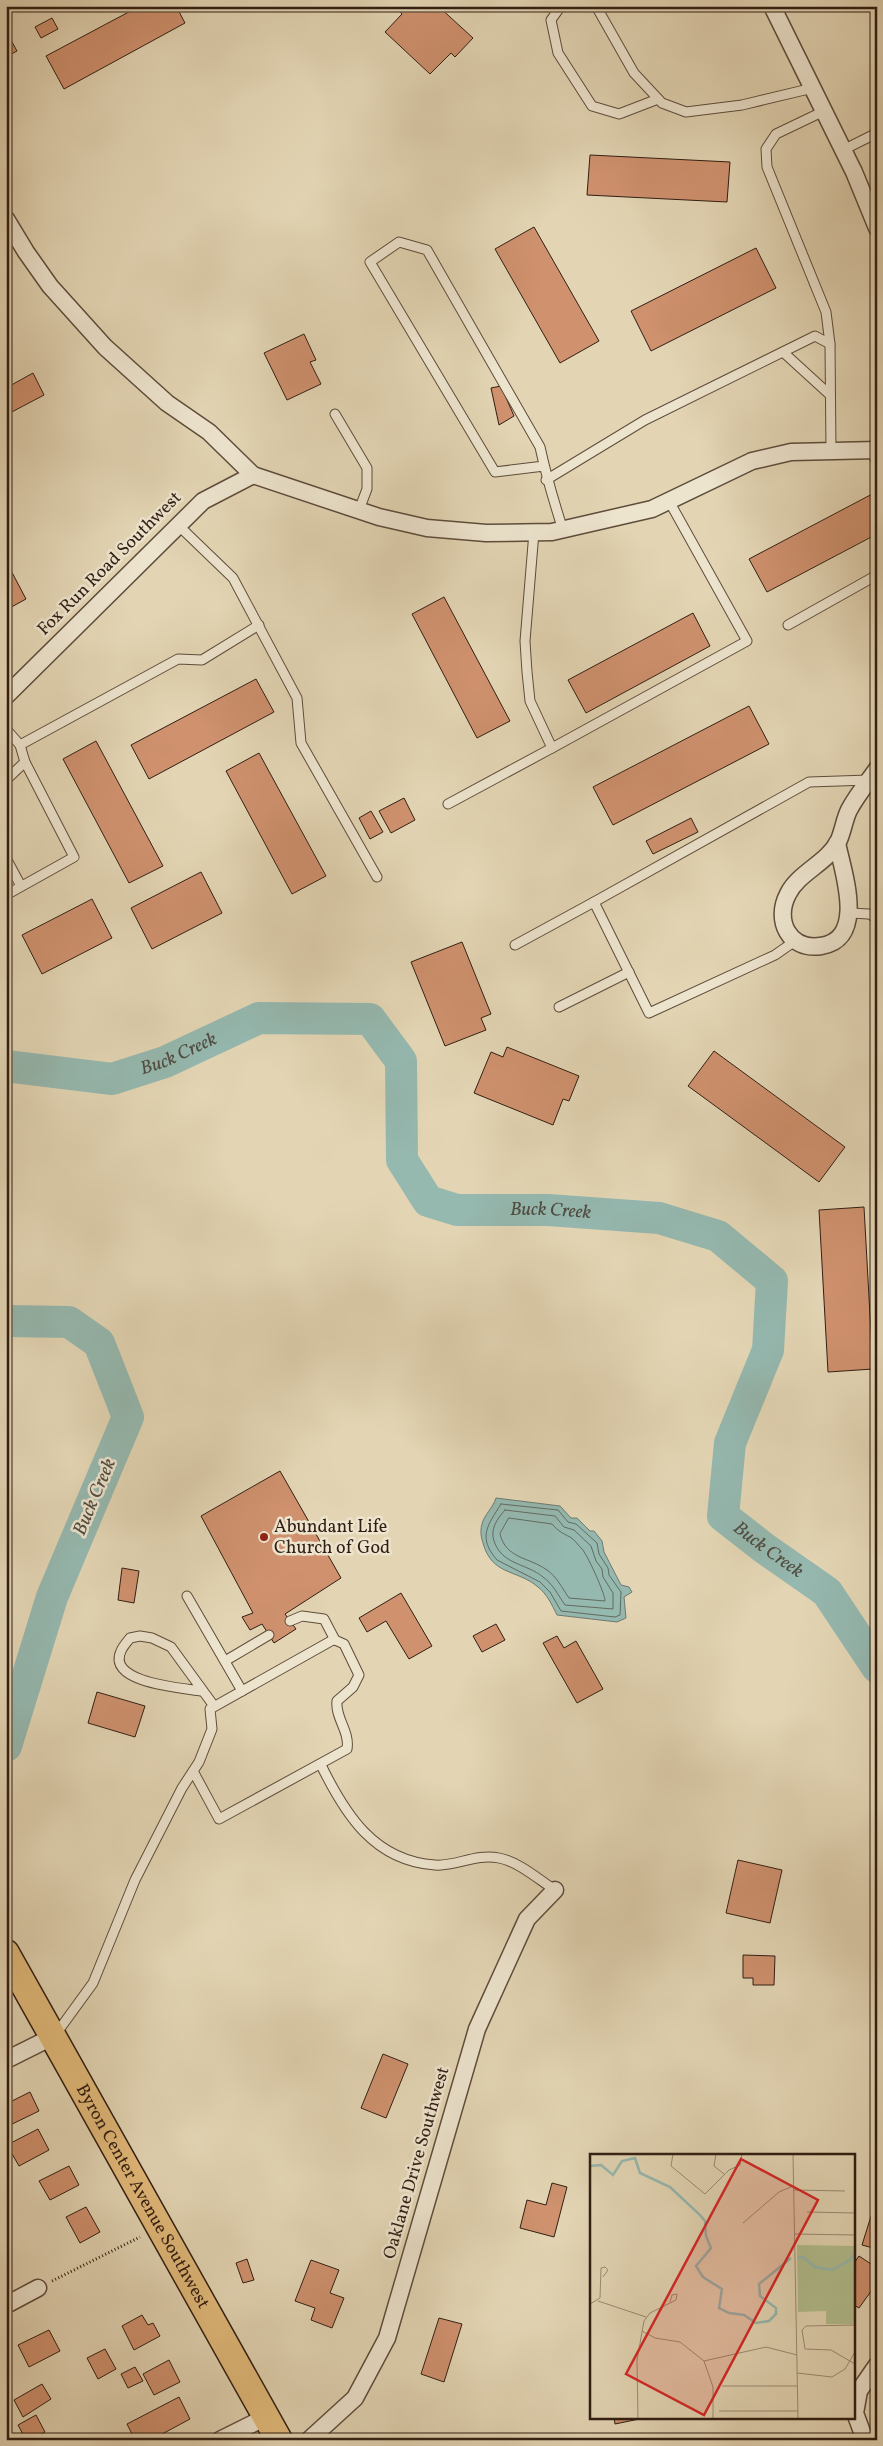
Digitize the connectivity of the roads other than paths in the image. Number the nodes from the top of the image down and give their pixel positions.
1 (561, 6) edge
2 (596, 6) edge
3 (772, 6) edge
4 (813, 88) junction
5 (658, 99) junction
6 (824, 111) junction
7 (877, 133) edge
8 (843, 150) junction
9 (6, 219) edge
10 (877, 228) edge
11 (830, 344) junction
12 (783, 352) junction
13 (830, 394) junction
14 (336, 414) dead end
15 (831, 451) junction
16 (875, 454) edge
17 (544, 466) junction
18 (253, 475) junction
19 (546, 480) junction
20 (669, 501) junction
21 (359, 510) junction
22 (178, 525) junction
23 (563, 530) junction
24 (534, 532) junction
25 (877, 574) edge
26 (788, 625) dead end
27 (259, 626) junction
28 (6, 696) edge
29 (6, 729) edge
30 (20, 745) junction
31 (552, 748) junction
32 (25, 762) junction
33 (874, 778) edge
34 (6, 780) edge
35 (448, 804) dead end
36 (837, 843) junction
37 (6, 858) edge
38 (377, 877) dead end
39 (21, 886) junction
40 (6, 895) edge
41 (594, 902) junction
42 (850, 913) junction
43 (877, 918) edge
44 (795, 941) junction
45 (515, 945) dead end
46 (629, 972) junction
47 (559, 1007) dead end
48 (187, 1596) dead end
49 (290, 1621) dead end
50 (269, 1634) dead end
51 (336, 1640) junction
52 (225, 1661) junction
53 (242, 1691) junction
54 (201, 1692) junction
55 (214, 1706) junction
56 (321, 1764) junction
57 (193, 1771) junction
58 (555, 1890) joint
59 (6, 1953) edge
60 (54, 2036) junction
61 (6, 2060) edge
62 (38, 2288) road end
63 (6, 2305) edge
64 (877, 2365) edge
65 (266, 2417) junction
66 (220, 2440) edge
67 (279, 2440) edge
68 (309, 2440) edge
69 (865, 2440) edge

1 - 5 lane
2 - 5 lane
3 - 4 street
4 - 5 lane
4 - 6 street
6 - 8 street
6 - 11 lane
7 - 8 lane
8 - 10 street
9 - 18 street
11 - 12 lane
11 - 13 lane
12 - 13 lane
12 - 19 lane
13 - 15 lane
14 - 21 lane
15 - 16 street
15 - 20 street
17 - 17 lane
17 - 19 lane
18 - 21 street
18 - 22 street, Fox Run Road Southwest
19 - 23 lane
20 - 23 street
20 - 31 lane
21 - 24 street
22 - 27 lane
22 - 28 street, Fox Run Road Southwest
23 - 24 street
24 - 31 lane
25 - 26 lane
27 - 30 lane
27 - 38 lane
29 - 30 lane
30 - 32 lane
31 - 35 lane
32 - 34 lane
32 - 39 lane
33 - 36 street
33 - 41 lane
36 - 42 street
36 - 44 street
37 - 39 lane
39 - 40 lane
41 - 45 lane
41 - 46 lane
42 - 43 lane
42 - 44 street
44 - 46 lane
46 - 47 lane
48 - 52 lane
49 - 51 lane
50 - 52 lane
51 - 53 lane
51 - 56 lane
52 - 53 lane
53 - 55 lane
54 - 54 lane
54 - 55 lane
55 - 57 lane
56 - 57 lane
56 - 58 lane
57 - 60 lane
58 - 68 street, Oaklane Drive Southwest
59 - 60 main road, Byron Center Avenue Southwest
60 - 61 street
60 - 65 main road, Byron Center Avenue Southwest
62 - 63 street
64 - 69 street
65 - 66 street
65 - 67 main road, Byron Center Avenue Southwest

